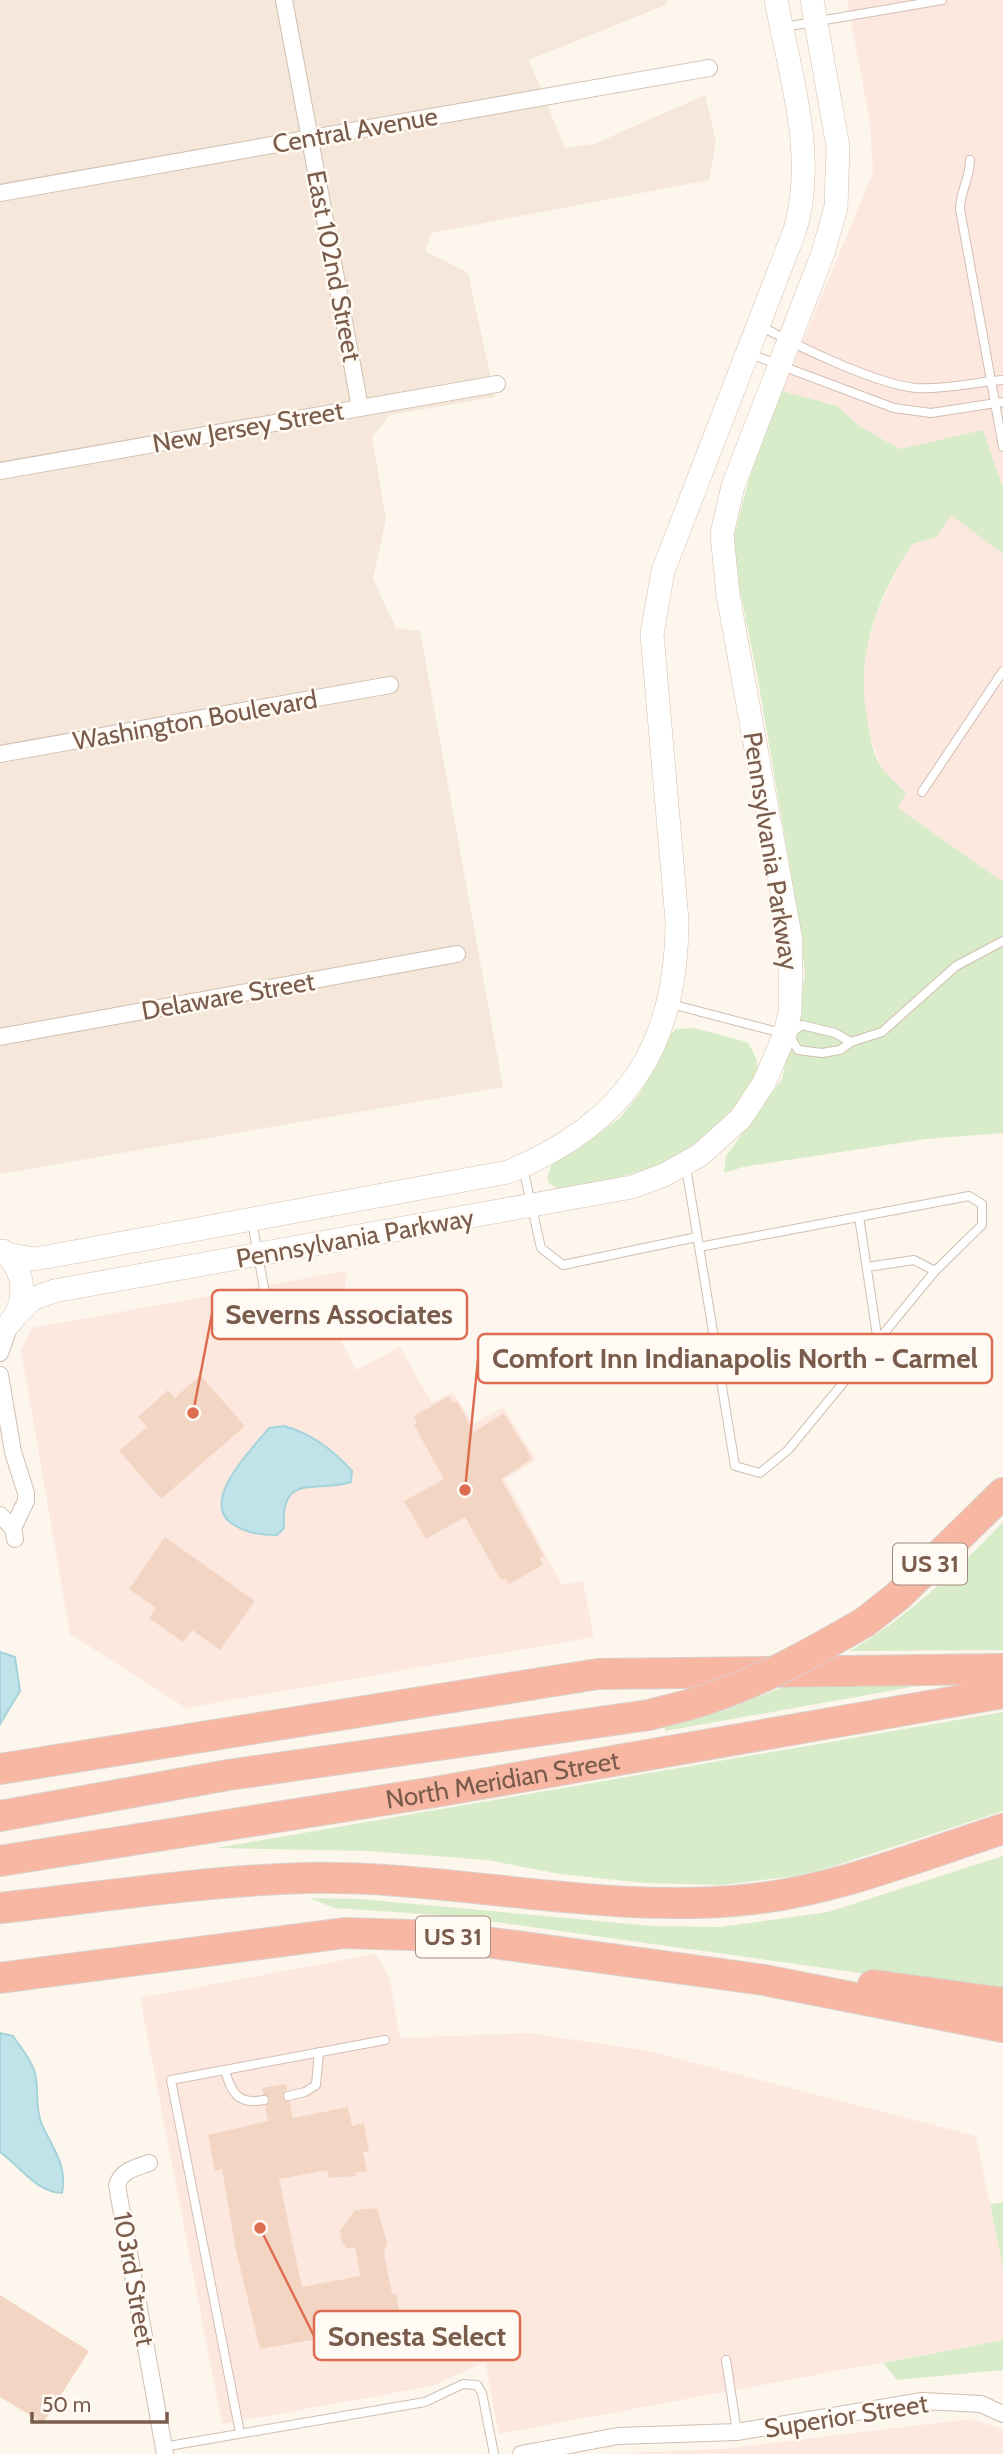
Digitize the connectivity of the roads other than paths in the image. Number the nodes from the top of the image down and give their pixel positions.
1 (284, 0) edge
2 (776, 0) edge
3 (942, 0) edge
4 (814, 11) edge
5 (782, 28) junction
6 (709, 68) dead end
7 (310, 138) junction
8 (970, 160) dead end
9 (0, 193) edge
10 (758, 326) junction
11 (788, 341) junction
12 (747, 353) junction
13 (779, 366) junction
14 (1003, 380) edge
15 (990, 381) junction
16 (497, 384) dead end
17 (999, 402) edge
18 (360, 407) junction
19 (1003, 447) edge
20 (0, 471) edge
21 (1003, 671) edge
22 (390, 685) dead end
23 (0, 754) edge
24 (922, 792) dead end
25 (1003, 941) edge
26 (457, 954) dead end
27 (668, 1003) junction
28 (787, 1035) junction
29 (0, 1037) edge
30 (851, 1042) junction
31 (685, 1164) junction
32 (523, 1166) junction
33 (531, 1206) junction
34 (859, 1217) junction
35 (251, 1221) junction
36 (697, 1237) junction
37 (699, 1247) junction
38 (3, 1251) edge
39 (258, 1256) junction
40 (867, 1266) junction
41 (934, 1271) junction
42 (268, 1311) dead end
43 (9, 1323) edge
44 (878, 1342) junction
45 (0, 1353) edge
46 (0, 1375) edge
47 (999, 1495) edge
48 (0, 1515) edge
49 (1003, 1669) edge
50 (1003, 1693) edge
51 (0, 1769) edge
52 (228, 1775) junction
53 (0, 1798) edge
54 (0, 1815) edge
55 (1003, 1829) edge
56 (0, 1861) edge
57 (138, 1894) junction
58 (0, 1908) edge
59 (0, 1923) edge
60 (140, 1959) junction
61 (0, 1978) edge
62 (764, 1980) junction
63 (0, 1985) edge
64 (1003, 2003) edge
65 (1003, 2027) edge
66 (385, 2040) dead end
67 (319, 2052) junction
68 (225, 2070) junction
69 (289, 2096) dead end
70 (264, 2100) dead end
71 (149, 2163) dead end
72 (726, 2360) dead end
73 (1003, 2414) edge
74 (240, 2432) junction
75 (737, 2432) junction
76 (164, 2450) edge
77 (494, 2454) edge
78 (521, 2454) edge

1 - 7 street, East 102nd Street
2 - 5 main road, Pennsylvania Parkway
3 - 4 lane
4 - 5 lane
4 - 11 main road, Pennsylvania Parkway
5 - 10 main road, Pennsylvania Parkway
6 - 7 street, Central Avenue
7 - 9 street, Central Avenue
7 - 18 street, East 102nd Street
8 - 15 lane
10 - 11 lane
10 - 12 main road, Pennsylvania Parkway
11 - 13 main road, Pennsylvania Parkway
11 - 15 lane
12 - 13 lane
12 - 27 main road, Pennsylvania Parkway
13 - 17 lane
13 - 28 main road, Pennsylvania Parkway
14 - 15 lane
15 - 17 lane
16 - 18 street, New Jersey Street
17 - 19 lane
18 - 20 street, New Jersey Street
21 - 24 lane
22 - 23 street, Washington Boulevard
25 - 30 lane
26 - 29 street, Delaware Street
27 - 28 lane
27 - 32 main road, Pennsylvania Parkway
28 - 30 lane
28 - 30 lane
28 - 31 main road, Pennsylvania Parkway
31 - 33 main road, Pennsylvania Parkway
31 - 36 lane
32 - 33 lane
32 - 35 main road, Pennsylvania Parkway
33 - 36 lane
33 - 39 main road, Pennsylvania Parkway
34 - 37 lane
34 - 40 lane
34 - 41 lane
35 - 38 main road, Pennsylvania Parkway
35 - 39 lane
36 - 37 lane
37 - 44 lane
38 - 43 main road
39 - 42 lane
39 - 43 main road, Pennsylvania Parkway
40 - 41 lane
40 - 44 lane
41 - 44 lane
43 - 45 street
46 - 48 street
47 - 52 highway, US 31, bridge
49 - 51 highway
50 - 56 highway, North Meridian Street
52 - 53 highway
52 - 54 highway, US 31
55 - 57 highway
57 - 58 highway
57 - 59 highway
60 - 61 highway
60 - 62 highway, US 31
60 - 63 highway, US 31
62 - 64 highway, US 31
62 - 65 highway
66 - 67 lane
67 - 68 lane
67 - 69 lane
68 - 70 lane
68 - 74 lane
71 - 76 street, 103rd Street
72 - 75 lane
73 - 75 street, Superior Street
74 - 76 lane
74 - 77 lane
75 - 78 street, Superior Street

